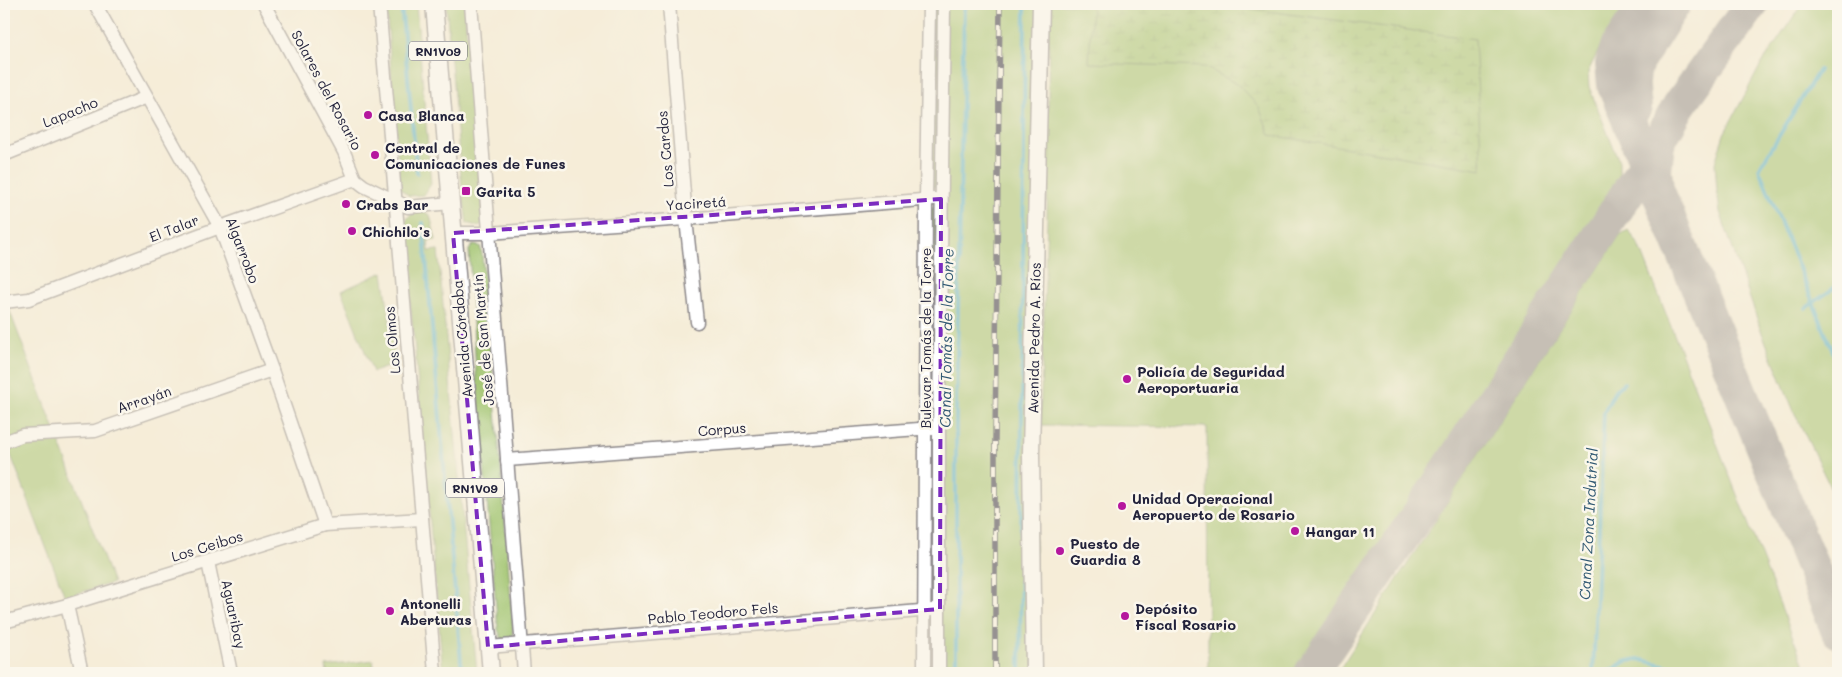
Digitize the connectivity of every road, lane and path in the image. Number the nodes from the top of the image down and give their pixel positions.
1 (95, 4) edge
2 (264, 4) edge
3 (379, 4) edge
4 (434, 4) edge
5 (471, 4) edge
6 (669, 4) edge
7 (929, 4) edge
8 (944, 4) edge
9 (1041, 4) edge
10 (147, 97) junction
11 (4, 155) edge
12 (355, 179) junction
13 (941, 199) junction
14 (926, 200) junction
15 (395, 202) junction
16 (451, 203) junction
17 (686, 219) junction
18 (220, 227) junction
19 (454, 233) junction
20 (489, 233) junction
21 (4, 302) edge
22 (697, 322) dead end
23 (272, 370) junction
24 (925, 428) junction
25 (940, 428) junction
26 (4, 442) edge
27 (507, 460) junction
28 (422, 519) junction
29 (325, 525) junction
30 (208, 562) junction
31 (67, 605) junction
32 (925, 610) junction
33 (940, 610) junction
34 (4, 622) edge
35 (522, 644) junction
36 (488, 647) junction
37 (82, 673) edge
38 (231, 673) edge
39 (435, 673) edge
40 (491, 673) edge
41 (524, 673) edge
42 (924, 673) edge
43 (939, 673) edge
44 (1034, 673) edge

1 - 10 street, Algarrobo
2 - 12 street, Solares del Rosario
3 - 15 street, Los Olmos
4 - 16 main road, Avenida Córdoba / RN1V09
5 - 20 street, José de San Martín
6 - 17 street, Los Cardos
7 - 14 street, Bulevar Tomás de la Torre
8 - 13 street, Bulevar Tomás de la Torre
9 - 44 main road, Avenida Pedro A. Ríos
10 - 11 street, Lapacho
10 - 18 street, Algarrobo
12 - 15 street
12 - 18 street, El Talar
13 - 14 street, Yaciretá
13 - 25 street, Bulevar Tomás de la Torre
14 - 17 street, Yaciretá
14 - 24 street, Bulevar Tomás de la Torre
15 - 16 street
15 - 28 street, Los Olmos
16 - 19 main road, Avenida Córdoba / RN1V09
17 - 20 street, Yaciretá
17 - 22 street, Los Cardos
18 - 21 street, El Talar
18 - 23 street, Algarrobo
19 - 20 street, Yaciretá
19 - 36 main road, Avenida Córdoba / RN1V09
20 - 27 street, José de San Martín
23 - 26 street, Arrayán
23 - 29 street, Algarrobo
24 - 25 street, Corpus
24 - 27 street, Corpus
24 - 32 street, Bulevar Tomás de la Torre
25 - 33 street, Bulevar Tomás de la Torre
27 - 35 street, José de San Martín
28 - 29 street, Los Ceibos
28 - 39 street, Los Olmos
29 - 30 street, Los Ceibos
30 - 31 street, Los Ceibos
30 - 38 street, Aguaribay
31 - 34 street, Los Ceibos
31 - 37 street
32 - 33 street, Pablo Teodoro Fels
32 - 35 street, Pablo Teodoro Fels
32 - 42 street, Bulevar Tomás de la Torre
33 - 43 street, Bulevar Tomás de la Torre
35 - 36 street, Pablo Teodoro Fels
35 - 41 street, José de San Martín
36 - 40 main road, Avenida Córdoba / RN1V09

